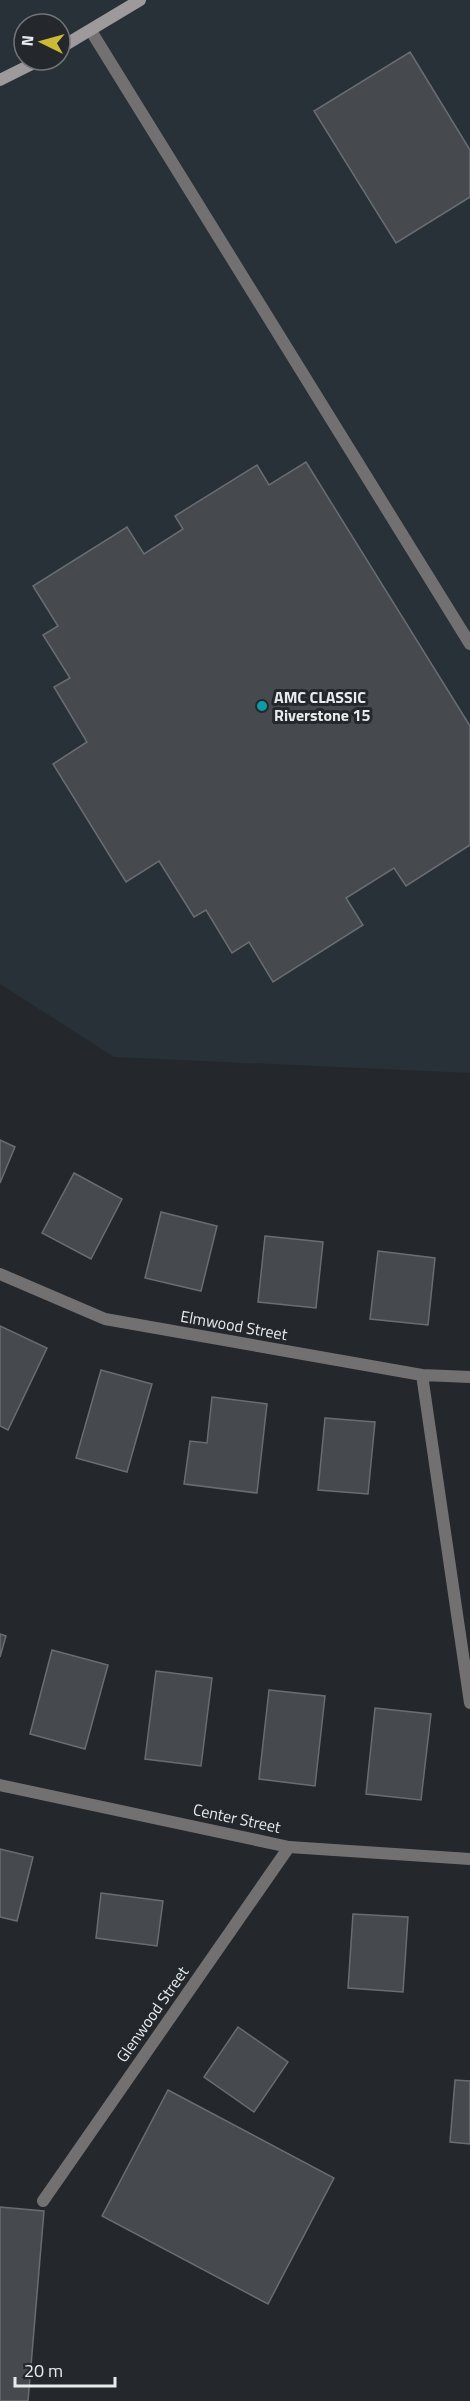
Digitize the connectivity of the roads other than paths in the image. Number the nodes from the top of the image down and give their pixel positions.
1 (140, 0) edge
2 (91, 31) junction
3 (72, 41) edge
4 (16, 72) edge
5 (0, 80) edge
6 (470, 644) edge
7 (0, 1274) edge
8 (422, 1375) junction
9 (470, 1377) edge
10 (470, 1703) edge
11 (0, 1785) edge
12 (289, 1846) junction
13 (470, 1859) edge
14 (43, 2201) dead end

1 - 2 street
2 - 3 street
2 - 6 street
4 - 5 street
7 - 8 street, Elmwood Street
8 - 9 street, Elmwood Street
8 - 10 street
11 - 12 street, Center Street
12 - 13 street, Center Street
12 - 14 street, Glenwood Street

